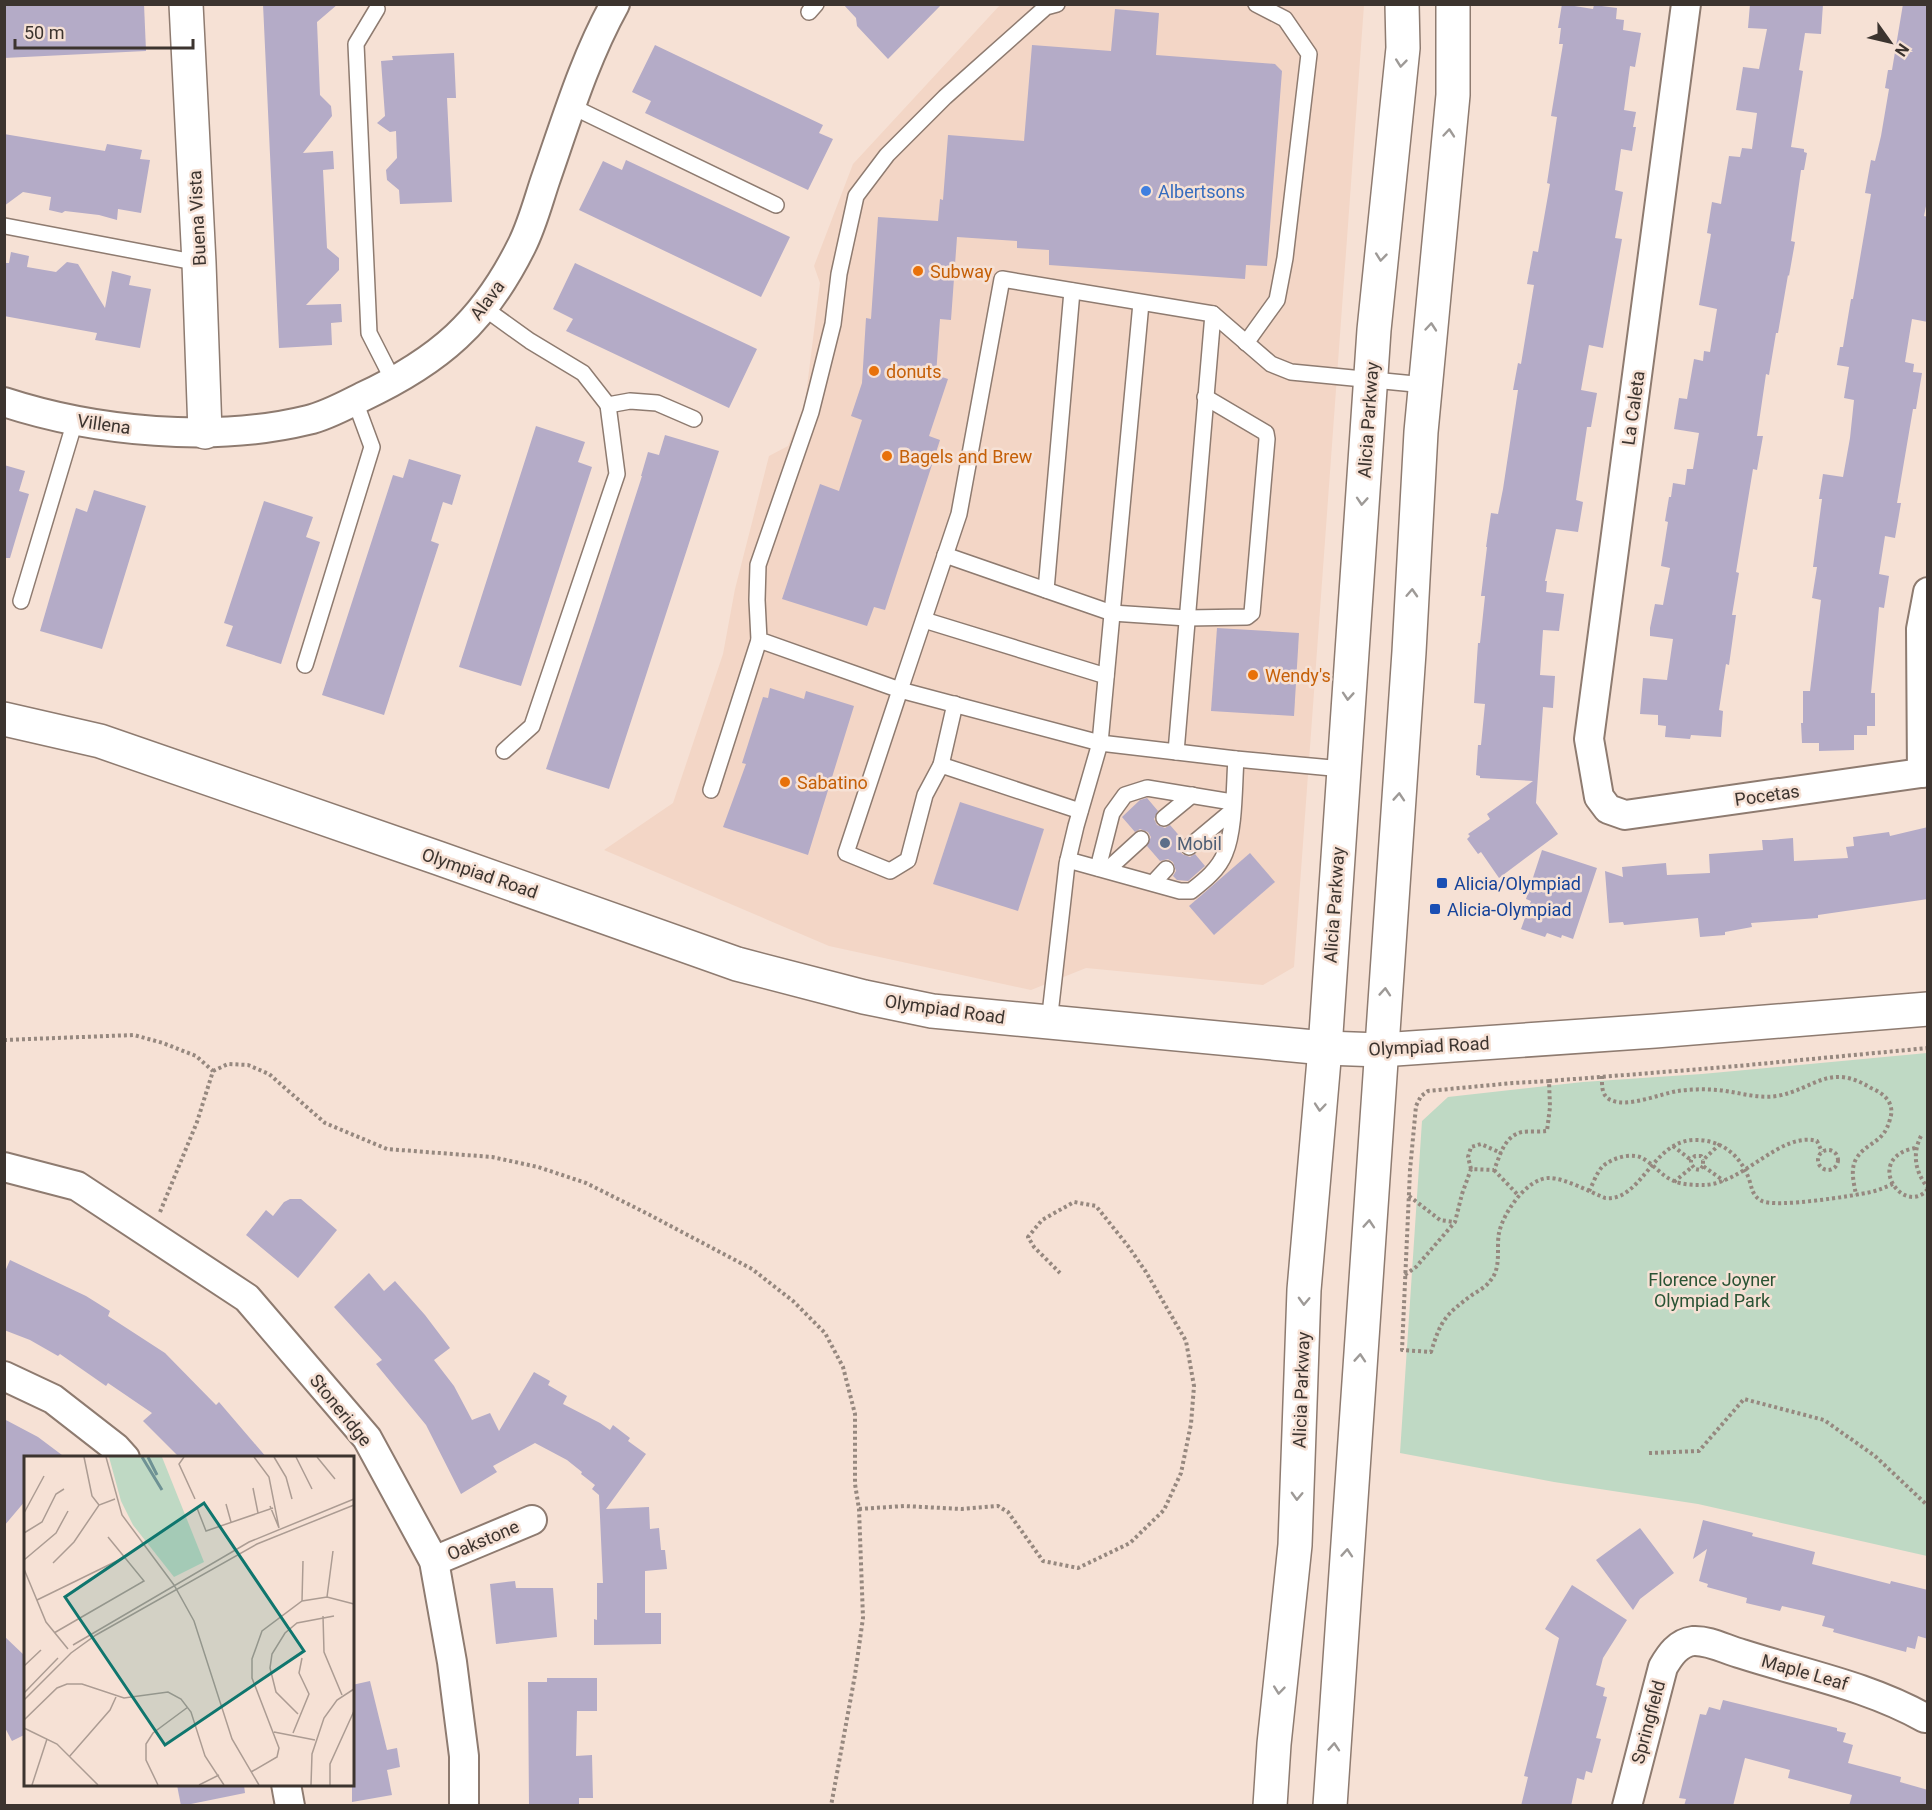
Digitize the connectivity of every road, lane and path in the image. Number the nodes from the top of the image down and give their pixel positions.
1 (186, 4) edge
2 (615, 4) edge
3 (1057, 4) edge
4 (1256, 4) edge
5 (1402, 4) edge
6 (1453, 4) edge
7 (1686, 4) edge
8 (376, 9) dead end
9 (571, 106) junction
10 (776, 205) dead end
11 (5, 226) edge
12 (199, 263) junction
13 (1072, 291) junction
14 (1141, 303) junction
15 (484, 308) junction
16 (1213, 314) junction
17 (1246, 343) junction
18 (1371, 380) junction
19 (394, 382) junction
20 (1425, 385) junction
21 (1206, 397) junction
22 (355, 401) junction
23 (4, 402) edge
24 (608, 405) junction
25 (694, 419) dead end
26 (75, 421) junction
27 (205, 432) junction
28 (945, 555) junction
29 (1046, 590) junction
30 (1928, 592) edge
31 (21, 601) dead end
32 (1113, 613) junction
33 (1187, 618) junction
34 (924, 620) junction
35 (759, 640) junction
36 (305, 665) dead end
37 (1106, 676) junction
38 (900, 690) junction
39 (955, 704) junction
40 (4, 719) edge
41 (1100, 743) junction
42 (504, 751) dead end
43 (1176, 752) junction
44 (1236, 759) junction
45 (941, 765) junction
46 (1343, 769) junction
47 (1925, 772) edge
48 (711, 790) dead end
49 (1191, 795) junction
50 (1232, 806) junction
51 (1608, 809) joint
52 (1080, 811) junction
53 (1164, 818) dead end
54 (1141, 839) dead end
55 (1189, 847) dead end
56 (1068, 860) junction
57 (1102, 869) junction
58 (1166, 869) dead end
59 (1153, 883) junction
60 (1928, 1009) edge
61 (1048, 1023) junction
62 (4, 1040) edge
63 (1325, 1048) junction
64 (1928, 1048) edge
65 (1381, 1050) junction
66 (213, 1071) junction
67 (1602, 1076) junction
68 (1549, 1081) junction
69 (1921, 1136) dead end
70 (1721, 1144) junction
71 (1673, 1146) junction
72 (1915, 1148) junction
73 (1822, 1152) junction
74 (1501, 1153) junction
75 (1691, 1160) junction
76 (1703, 1160) junction
77 (1651, 1165) junction
78 (1703, 1166) junction
79 (4, 1167) edge
80 (1692, 1167) junction
81 (1472, 1169) junction
82 (1494, 1170) junction
83 (1745, 1170) junction
84 (1725, 1181) junction
85 (1674, 1182) junction
86 (1893, 1184) junction
87 (1928, 1189) edge
88 (1588, 1192) junction
89 (1856, 1195) junction
90 (1409, 1196) junction
91 (1519, 1197) junction
92 (1455, 1222) junction
93 (151, 1234) junction
94 (1060, 1273) dead end
95 (1405, 1275) junction
96 (4, 1376) edge
97 (1649, 1452) dead end
98 (123, 1456) edge
99 (1928, 1506) edge
100 (859, 1509) junction
101 (532, 1520) dead end
102 (434, 1561) junction
103 (1682, 1644) joint
104 (1925, 1718) dead end
105 (286, 1786) edge
106 (290, 1806) edge
107 (464, 1806) edge
108 (831, 1806) edge
109 (1270, 1806) edge
110 (1330, 1806) edge
111 (1627, 1806) edge

1 - 12 main road, Buena Vista
2 - 9 street, Alava
3 - 35 lane
4 - 17 lane
5 -> 18 main road, Alicia Parkway
20 -> 6 main road
7 - 51 street, La Caleta
8 - 19 lane
9 - 10 lane
9 - 15 street, Alava
11 - 12 lane
12 - 27 main road, Buena Vista
13 - 14 lane
13 - 28 lane
13 - 29 lane
14 - 16 lane
14 - 32 lane
15 - 19 street, Alava
15 - 24 lane
16 - 17 lane
16 - 21 lane
17 - 18 lane
18 - 20 lane
18 -> 46 main road, Alicia Parkway
19 - 22 street, Alava
65 -> 20 main road
21 - 33 lane
21 - 33 lane
22 - 27 street, Alava
22 - 36 lane
23 - 26 street, Villena
24 - 25 lane
24 - 42 lane
26 - 27 street, Villena
26 - 31 lane
28 - 29 lane
28 - 34 lane
29 - 32 lane
30 - 47 street
32 - 33 lane
32 - 37 lane
33 - 43 lane
34 - 37 lane
34 - 38 lane
35 - 38 lane
35 - 48 lane
37 - 41 lane
38 - 39 lane
38 - 45 lane
39 - 41 lane
39 - 45 lane
40 - 61 main road, Olympiad Road
41 - 43 lane
41 - 52 lane
43 - 44 lane
44 - 46 lane
44 - 50 lane
45 - 52 lane
46 - 63 main road, Alicia Parkway
47 - 51 street, Pocetas
49 - 50 lane
49 - 53 lane
49 - 57 lane
50 - 55 lane
50 - 59 lane
52 - 56 lane
54 - 57 lane
56 - 57 lane
56 - 61 lane
57 - 59 lane
58 - 59 lane
60 - 65 main road, Olympiad Road
61 - 63 main road, Olympiad Road
62 - 66 path
63 - 65 main road, Olympiad Road
63 -> 109 main road, Alicia Parkway
64 - 67 path
110 -> 65 main road
66 - 93 path
66 - 100 path
67 - 68 path
67 - 89 path
68 - 74 path
68 - 90 path
69 - 72 path
70 - 71 path
70 - 76 path
70 - 83 path
71 - 75 path
71 - 77 path
72 - 86 path
72 - 87 path
73 - 73 path
73 - 83 path
74 - 81 path
74 - 82 path
75 - 76 path
75 - 80 path
76 - 78 path
77 - 85 path
77 - 88 path
77 - 88 path
78 - 80 path
78 - 84 path
79 - 93 street, Stoneridge
80 - 85 path
81 - 82 path
81 - 92 path
82 - 91 path
83 - 84 path
83 - 89 path
84 - 85 path
86 - 87 path
86 - 89 path
88 - 91 path
90 - 92 path
90 - 95 path
91 - 95 path
92 - 95 path
93 - 102 street, Stoneridge
94 - 100 path
96 - 98 street
97 - 99 path
100 - 108 path
101 - 102 street, Oakstone
102 - 107 street, Stoneridge
103 - 104 street, Maple Leaf
103 - 111 street, Springfield
105 - 106 street

